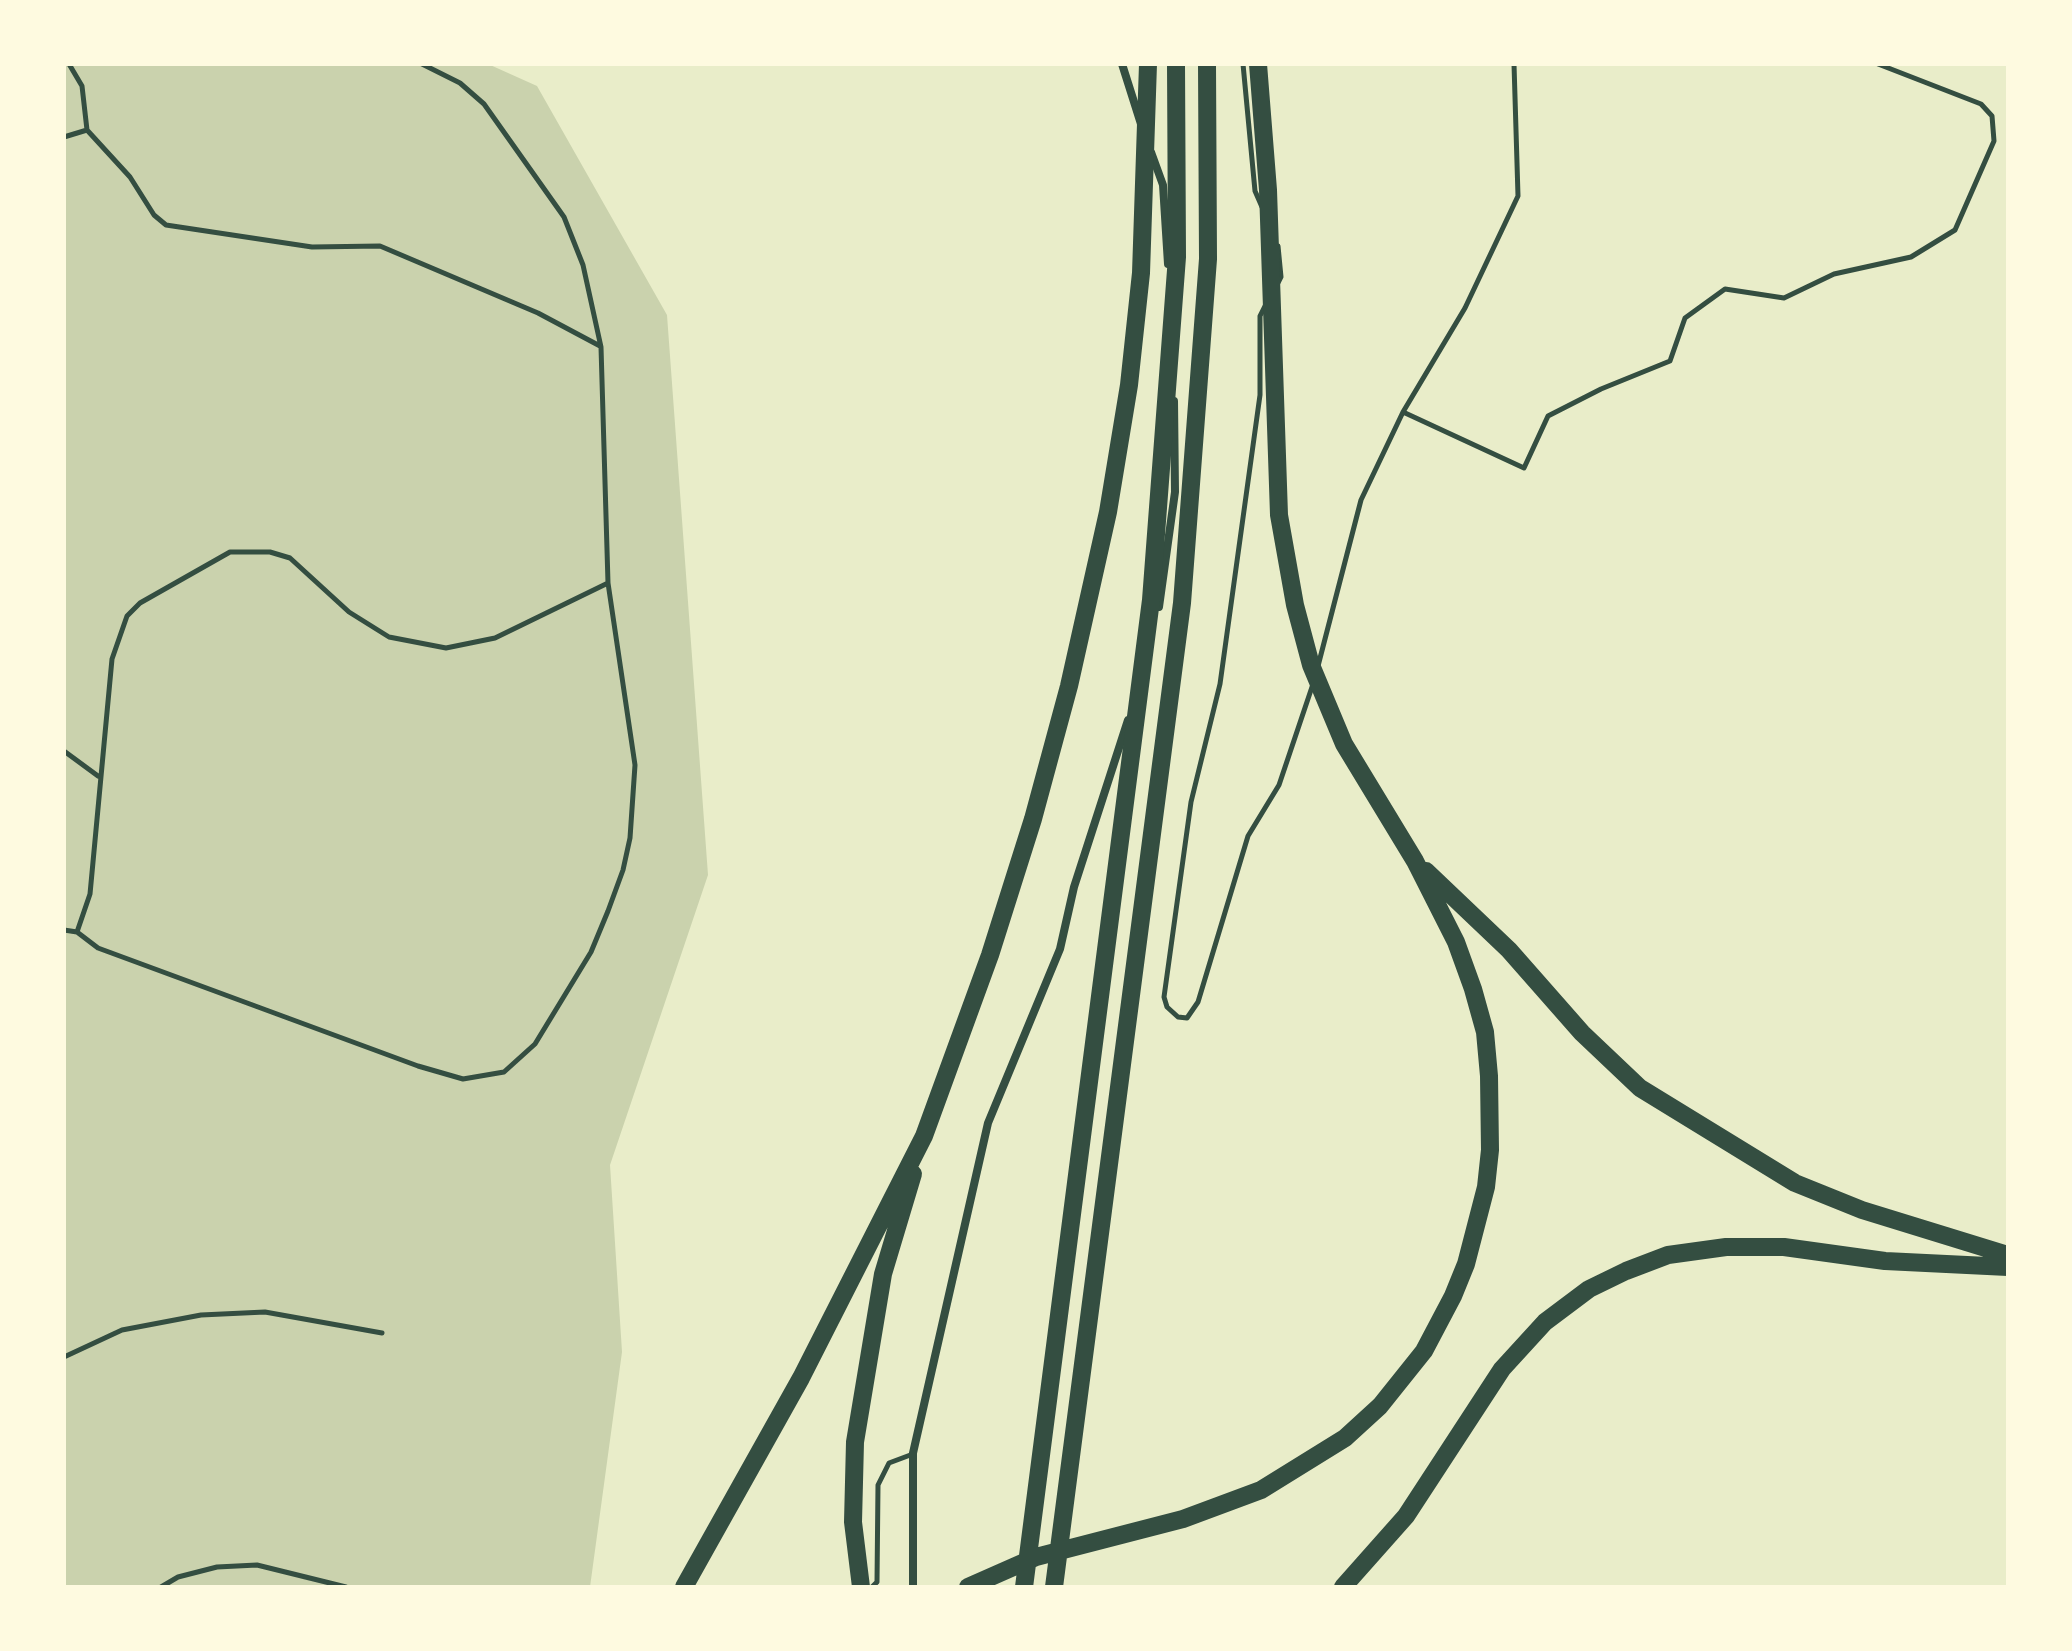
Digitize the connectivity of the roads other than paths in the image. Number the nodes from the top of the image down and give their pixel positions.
1 (69, 64) edge
2 (422, 64) edge
3 (1122, 64) edge
4 (1148, 64) edge
5 (1176, 64) edge
6 (1207, 64) edge
7 (1243, 64) edge
8 (1258, 64) edge
9 (1514, 64) edge
10 (1878, 64) edge
11 (87, 130) junction
12 (64, 137) edge
13 (601, 347) junction
14 (1403, 412) junction
15 (608, 583) junction
16 (64, 751) edge
17 (99, 777) junction
18 (1415, 861) junction
19 (64, 930) edge
20 (77, 932) junction
21 (924, 1136) junction
22 (2008, 1255) edge
23 (2008, 1267) edge
24 (382, 1333) dead end
25 (64, 1357) edge
26 (913, 1453) junction
27 (161, 1587) edge
28 (346, 1587) edge
29 (684, 1587) edge
30 (861, 1587) edge
31 (872, 1587) edge
32 (913, 1587) edge
33 (968, 1587) edge
34 (1024, 1587) edge
35 (1054, 1587) edge
36 (1343, 1587) edge

1 - 11 lane
2 - 13 lane
3 - 26 street
4 - 21 highway
5 - 34 highway
6 - 35 highway
7 - 14 lane
8 - 18 highway
9 - 14 lane
10 - 14 lane
11 - 12 lane
11 - 13 lane
13 - 15 lane
15 - 17 lane
15 - 20 lane
16 - 17 lane
17 - 20 lane
18 - 22 highway
18 - 33 highway
19 - 20 lane
21 - 29 highway
21 - 30 highway
23 - 36 highway
24 - 25 lane
26 - 31 lane
26 - 32 street
27 - 28 lane

